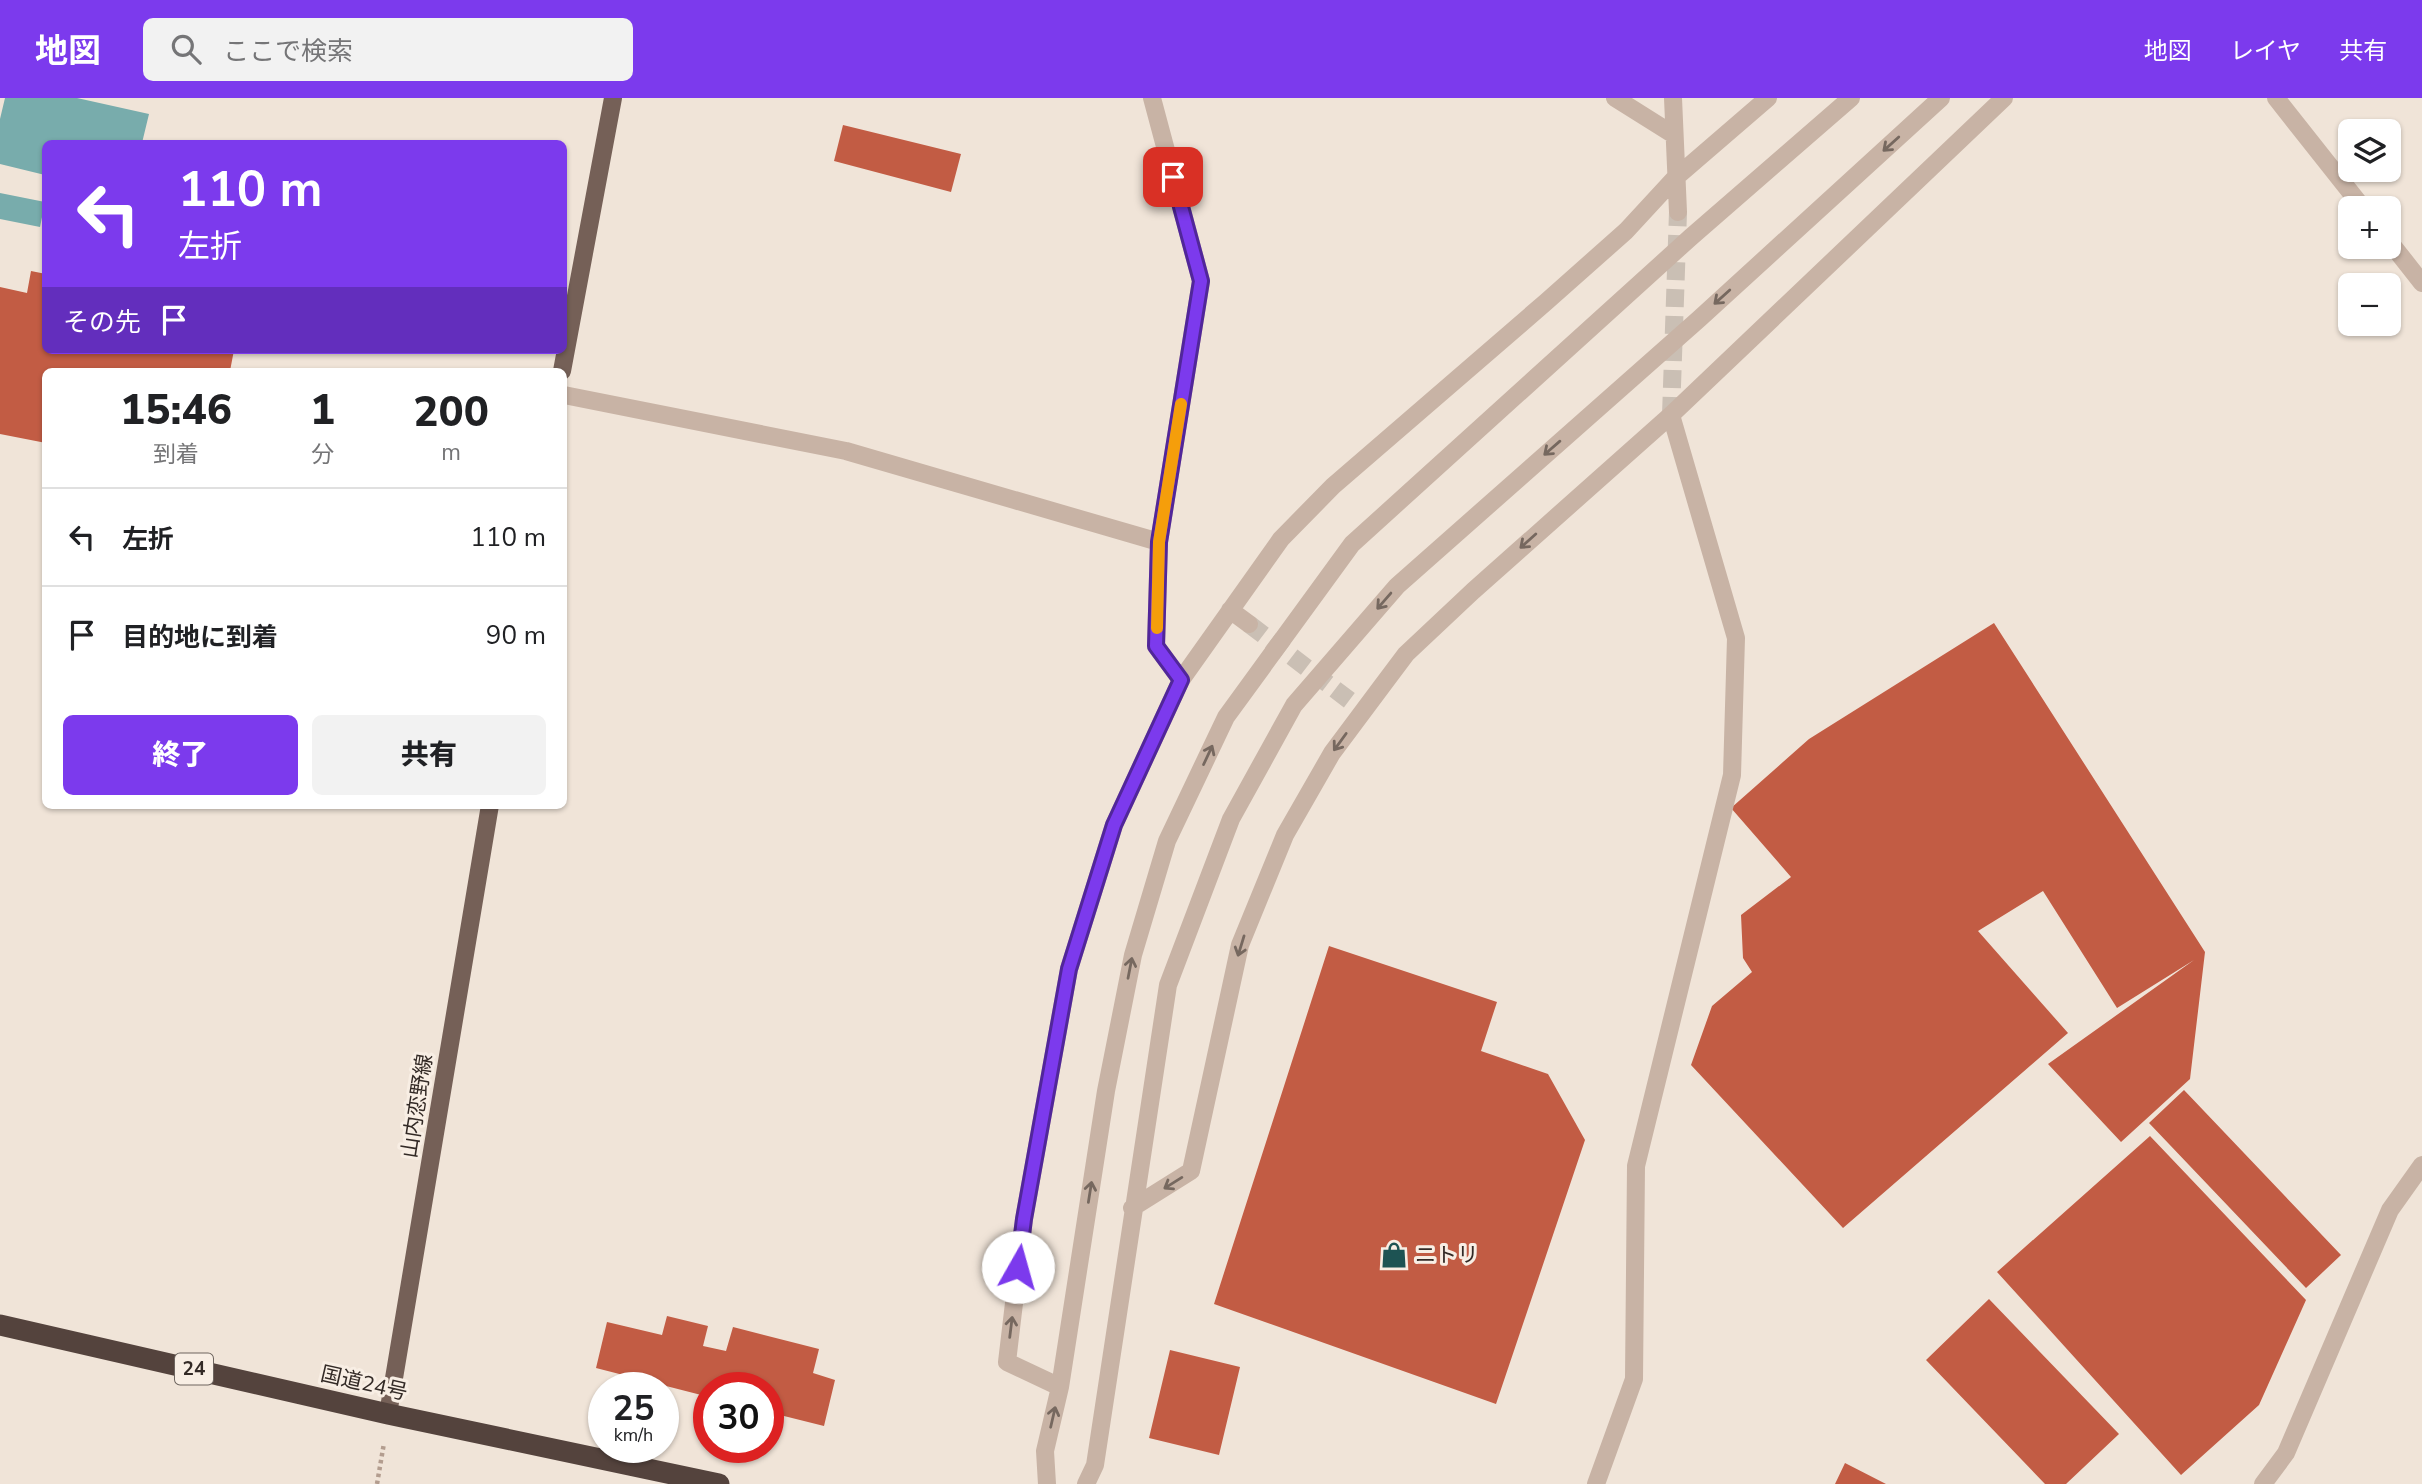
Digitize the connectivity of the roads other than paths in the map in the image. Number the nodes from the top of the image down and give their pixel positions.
1 (613, 98) edge
2 (1152, 98) edge
3 (1615, 98) edge
4 (1673, 98) edge
5 (1768, 98) edge
6 (1851, 98) edge
7 (1941, 98) edge
8 (2004, 98) edge
9 (2276, 98) edge
10 (1674, 135) junction
11 (1674, 179) junction
12 (2354, 196) edge
13 (1678, 212) tunnel mouth
14 (2401, 256) edge
15 (2422, 283) edge
16 (567, 344) edge
17 (567, 397) edge
18 (1671, 415) junction
19 (1159, 542) junction
20 (1230, 610) junction
21 (1250, 624) tunnel mouth
22 (1181, 680) junction
23 (489, 809) edge
24 (2422, 1165) edge
25 (1132, 1208) junction
26 (0, 1325) edge
27 (1060, 1387) junction
28 (388, 1414) junction
29 (719, 1484) edge
30 (1047, 1484) edge
31 (1086, 1484) edge
32 (1596, 1484) edge
33 (2263, 1484) edge

1 - 16 main road
2 - 19 street
3 - 10 street
4 - 10 street
5 - 11 street
27 -> 6 street
7 -> 25 street
8 - 18 street
9 - 12 street
10 - 11 street
11 - 13 street
11 - 20 street
14 - 15 street
17 - 19 street
18 -> 25 street
18 - 32 street
19 - 22 street
20 - 21 street
20 - 22 street
27 -> 22 street
23 - 28 main road, 山内恋野線
24 - 33 street
25 - 31 street
26 - 28 highway, 国道24号 / 24
30 -> 27 street
28 - 29 highway, 国道24号 / 24

